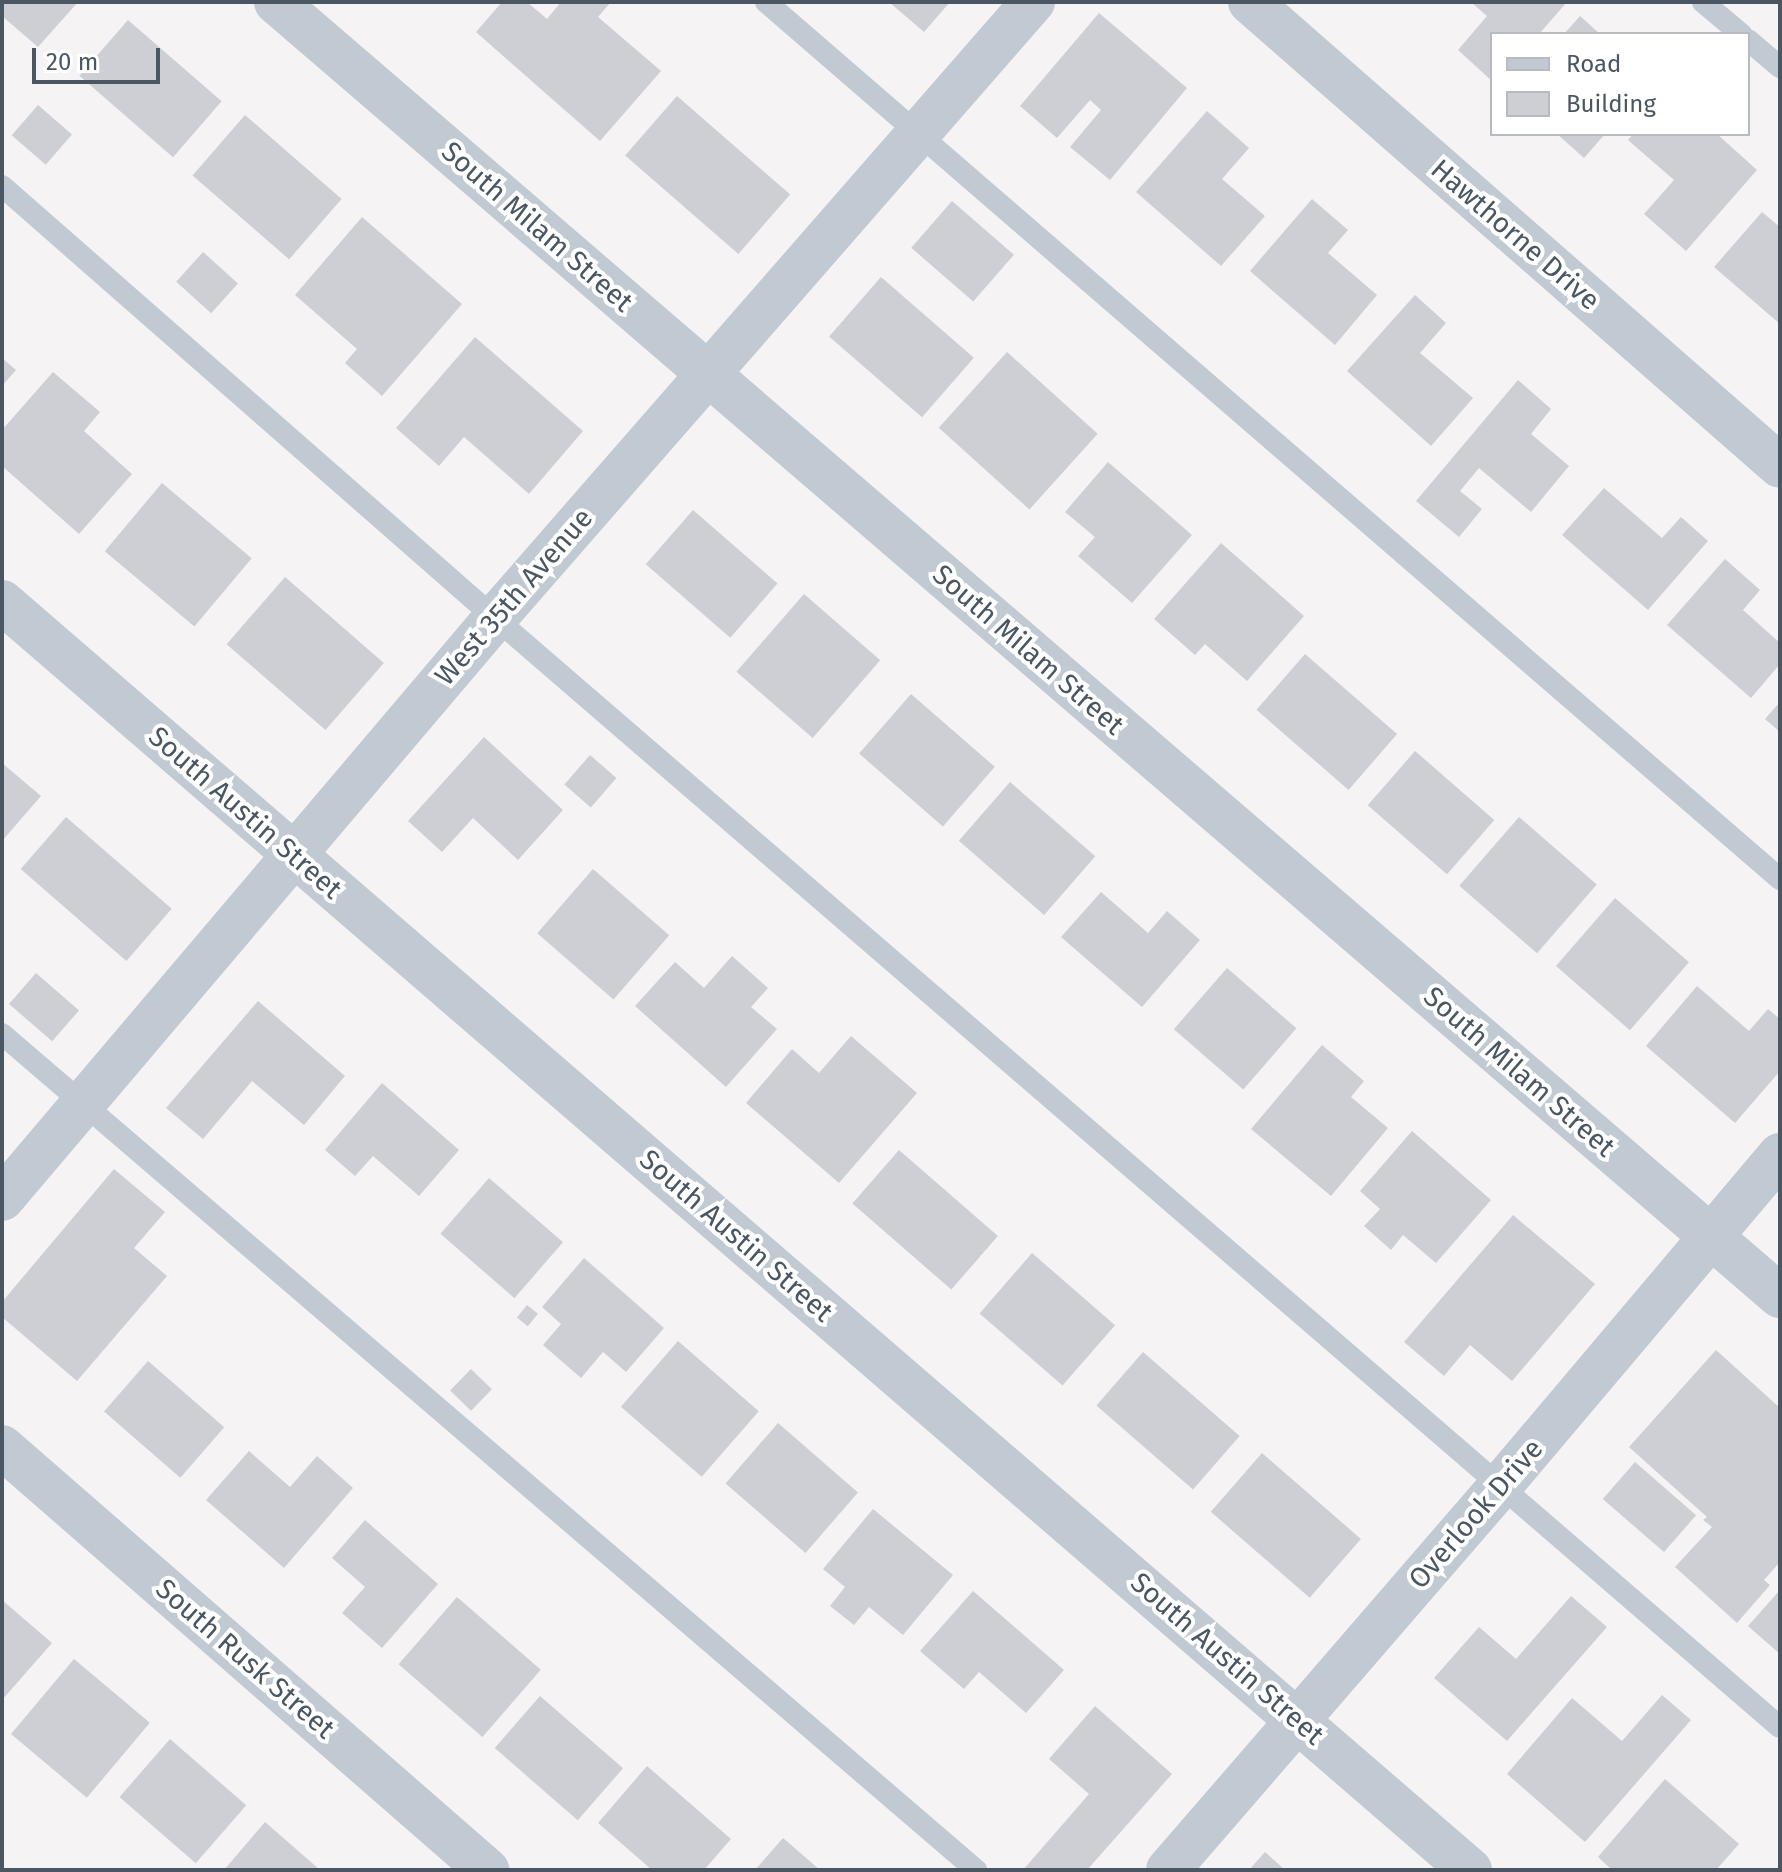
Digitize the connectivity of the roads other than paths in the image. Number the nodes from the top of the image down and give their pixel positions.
1 (276, 2) edge
2 (766, 2) edge
3 (1033, 2) edge
4 (1250, 2) edge
5 (1703, 2) edge
6 (1739, 32) edge
7 (1750, 42) edge
8 (1780, 67) edge
9 (917, 135) junction
10 (2, 186) edge
11 (707, 374) junction
12 (1780, 466) edge
13 (2, 602) edge
14 (495, 618) junction
15 (293, 854) junction
16 (1780, 879) edge
17 (2, 1034) edge
18 (83, 1105) junction
19 (1780, 1155) edge
20 (2, 1199) edge
21 (1709, 1236) junction
22 (1780, 1296) edge
23 (2, 1447) edge
24 (1501, 1485) junction
25 (1298, 1720) junction
26 (1780, 1727) edge
27 (487, 1870) edge
28 (976, 1870) edge
29 (1168, 1870) edge
30 (1470, 1870) edge

1 - 11 street, South Milam Street
2 - 9 lane
3 - 9 street, West 35th Avenue
4 - 12 street, Hawthorne Drive
5 - 6 lane
7 - 8 lane
9 - 11 street, West 35th Avenue
9 - 16 lane
10 - 14 lane
11 - 14 street, West 35th Avenue
11 - 21 street, South Milam Street
13 - 15 street, South Austin Street
14 - 15 street, West 35th Avenue
14 - 24 lane
15 - 18 street, West 35th Avenue
15 - 25 street, South Austin Street
17 - 18 lane
18 - 20 street, West 35th Avenue
18 - 28 lane
19 - 21 street, Overlook Drive
21 - 22 street, South Milam Street
21 - 24 street, Overlook Drive
23 - 27 street, South Rusk Street
24 - 25 street, Overlook Drive
24 - 26 lane
25 - 29 street, Overlook Drive
25 - 30 street, South Austin Street

